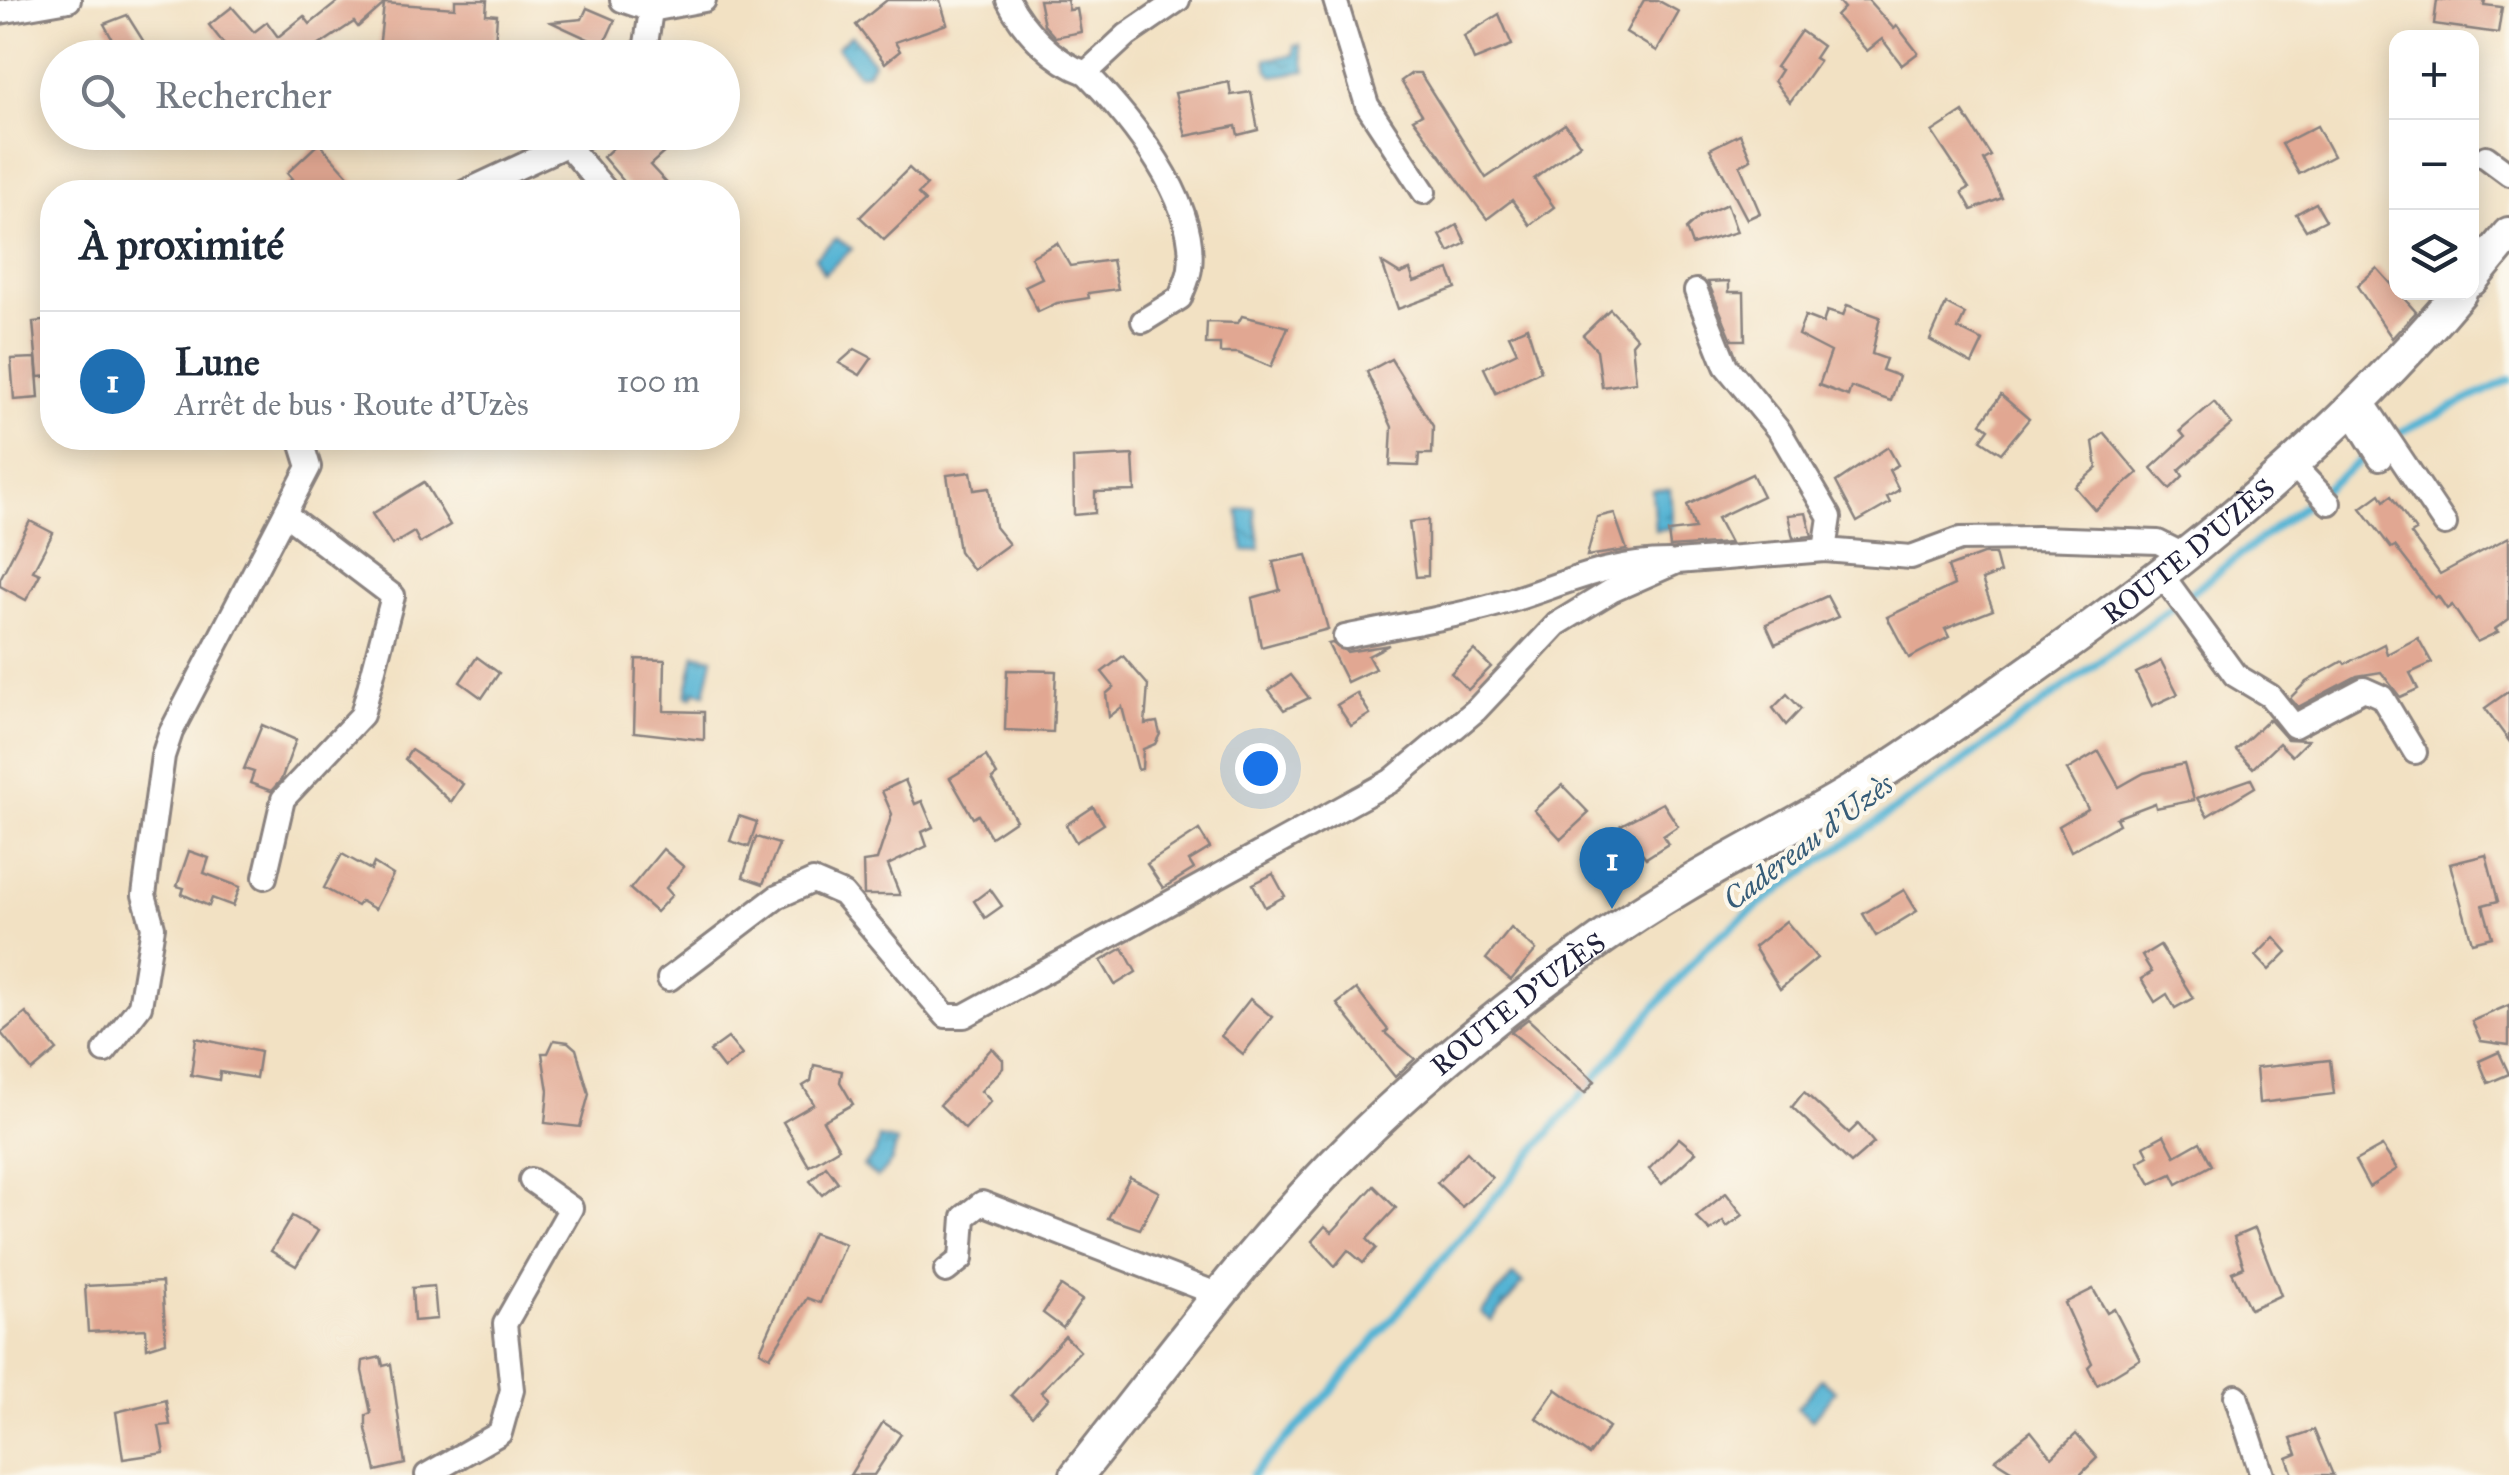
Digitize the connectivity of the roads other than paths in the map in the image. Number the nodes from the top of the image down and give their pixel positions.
1 (69, 0) edge
2 (622, 0) edge
3 (704, 0) edge
4 (1008, 0) edge
5 (1178, 0) edge
6 (1336, 0) edge
7 (651, 10) junction
8 (0, 12) edge
9 (647, 40) edge
10 (1086, 73) junction
11 (556, 150) edge
12 (571, 150) edge
13 (2486, 158) dead end
14 (2509, 174) edge
15 (491, 180) edge
16 (597, 180) edge
17 (1424, 192) dead end
18 (2509, 234) edge
19 (2479, 270) edge
20 (1696, 291) dead end
21 (2455, 300) edge
22 (1143, 321) dead end
23 (2372, 430) junction
24 (303, 450) edge
25 (2300, 471) junction
26 (2329, 503) dead end
27 (285, 514) junction
28 (2446, 524) dead end
29 (1826, 550) junction
30 (1678, 562) junction
31 (2173, 573) junction
32 (1345, 637) dead end
33 (2414, 752) dead end
34 (265, 877) dead end
35 (669, 979) dead end
36 (106, 1050) dead end
37 (531, 1180) dead end
38 (946, 1271) dead end
39 (1222, 1296) junction
40 (2236, 1396) dead end
41 (427, 1475) edge
42 (1077, 1475) edge
43 (2262, 1475) edge

1 - 8 street
2 - 7 street
3 - 7 street
4 - 10 street
5 - 10 street
6 - 17 street
7 - 9 street
10 - 22 street
11 - 15 street
12 - 16 street
13 - 14 street
18 - 19 main road
20 - 29 street
21 - 23 main road, ROUTE D'UZÈS
23 - 25 main road, ROUTE D'UZÈS
23 - 28 street
24 - 27 street
25 - 26 street
25 - 31 main road, ROUTE D'UZÈS
27 - 34 street
27 - 36 street
29 - 30 street
29 - 31 street
30 - 32 street
30 - 35 street
31 - 33 street
31 - 39 main road, ROUTE D'UZÈS
37 - 41 street
38 - 39 street
39 - 42 main road, ROUTE D'UZÈS
40 - 43 street

